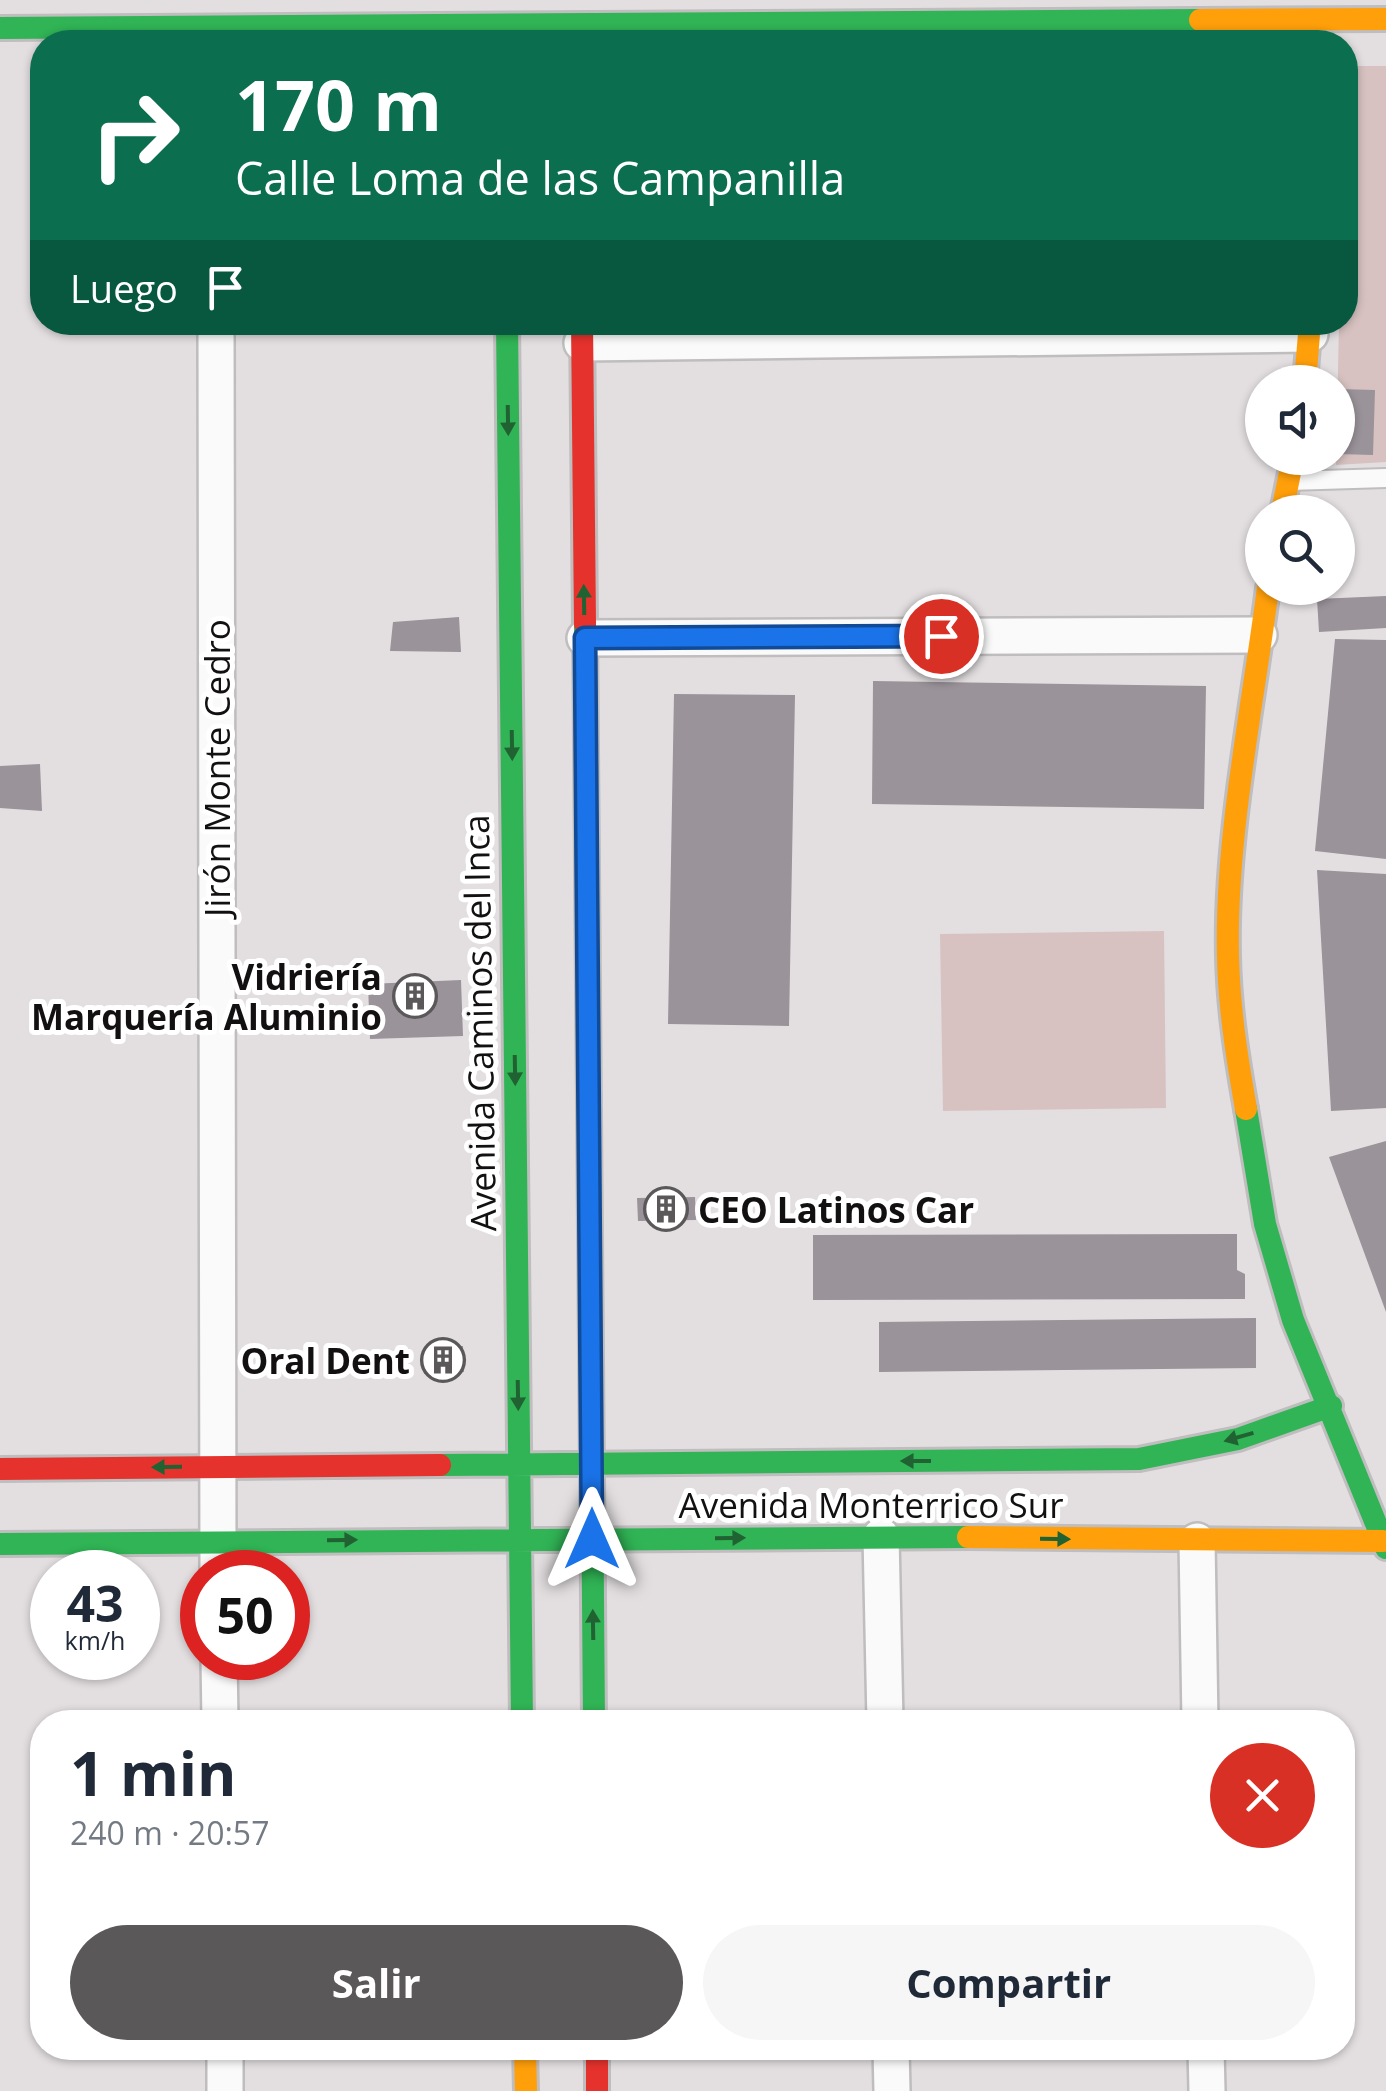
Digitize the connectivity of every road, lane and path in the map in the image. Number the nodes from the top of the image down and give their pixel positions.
1 (504, 0) edge
2 (579, 0) edge
3 (874, 11) edge
4 (1386, 19) edge
5 (215, 23) edge
6 (0, 28) edge
7 (399, 30) edge
8 (504, 30) edge
9 (580, 30) edge
10 (631, 30) edge
11 (1289, 30) edge
12 (1317, 30) edge
13 (216, 335) edge
14 (507, 335) edge
15 (582, 335) edge
16 (1309, 335) edge
17 (1307, 365) edge
18 (1354, 475) edge
19 (1386, 478) edge
20 (1265, 605) edge
21 (1259, 635) junction
22 (585, 638) junction
23 (1331, 1406) junction
24 (519, 1464) junction
25 (592, 1464) junction
26 (218, 1467) junction
27 (0, 1469) edge
28 (881, 1536) junction
29 (592, 1539) junction
30 (520, 1540) junction
31 (1197, 1541) junction
32 (0, 1544) edge
33 (1384, 1545) edge
34 (218, 1550) edge
35 (310, 1552) edge
36 (180, 1555) edge
37 (219, 1680) edge
38 (220, 1710) edge
39 (522, 1710) edge
40 (594, 1710) edge
41 (884, 1710) edge
42 (1200, 1710) edge
43 (224, 2060) edge
44 (525, 2060) edge
45 (597, 2060) edge
46 (891, 2060) edge
47 (1206, 2060) edge
48 (225, 2091) edge
49 (526, 2091) edge
50 (598, 2091) edge
51 (892, 2091) edge
52 (1207, 2091) edge

1 - 8 street
2 - 9 street
3 - 10 street
3 - 11 street
4 - 12 street
5 - 6 street
5 - 7 street
13 - 26 street, Jirón Monte Cedro
14 -> 24 street, Avenida Caminos del Inca
22 -> 15 street
16 - 17 street
18 - 19 lane
20 - 21 street
21 - 22 street
21 - 23 street
22 - 25 street
23 -> 25 street, Avenida Monterrico Sur
23 - 33 street
24 - 25 street, Avenida Monterrico Sur
24 - 26 street, Avenida Monterrico Sur
24 - 30 street, Avenida Caminos del Inca
25 - 29 street
26 -> 27 street, Avenida Monterrico Sur
26 - 34 street, Jirón Monte Cedro
29 -> 28 street, Avenida Monterrico Sur
28 -> 31 street, Avenida Monterrico Sur
28 - 41 street
29 - 30 street, Avenida Monterrico Sur
40 -> 29 street
35 -> 30 street, Avenida Monterrico Sur
30 - 39 street, Avenida Caminos del Inca
31 - 33 street, Avenida Monterrico Sur
31 - 42 street
32 - 36 street, Avenida Monterrico Sur
37 - 38 street
43 - 48 street
44 - 49 street
45 - 50 street
46 - 51 street
47 - 52 street

